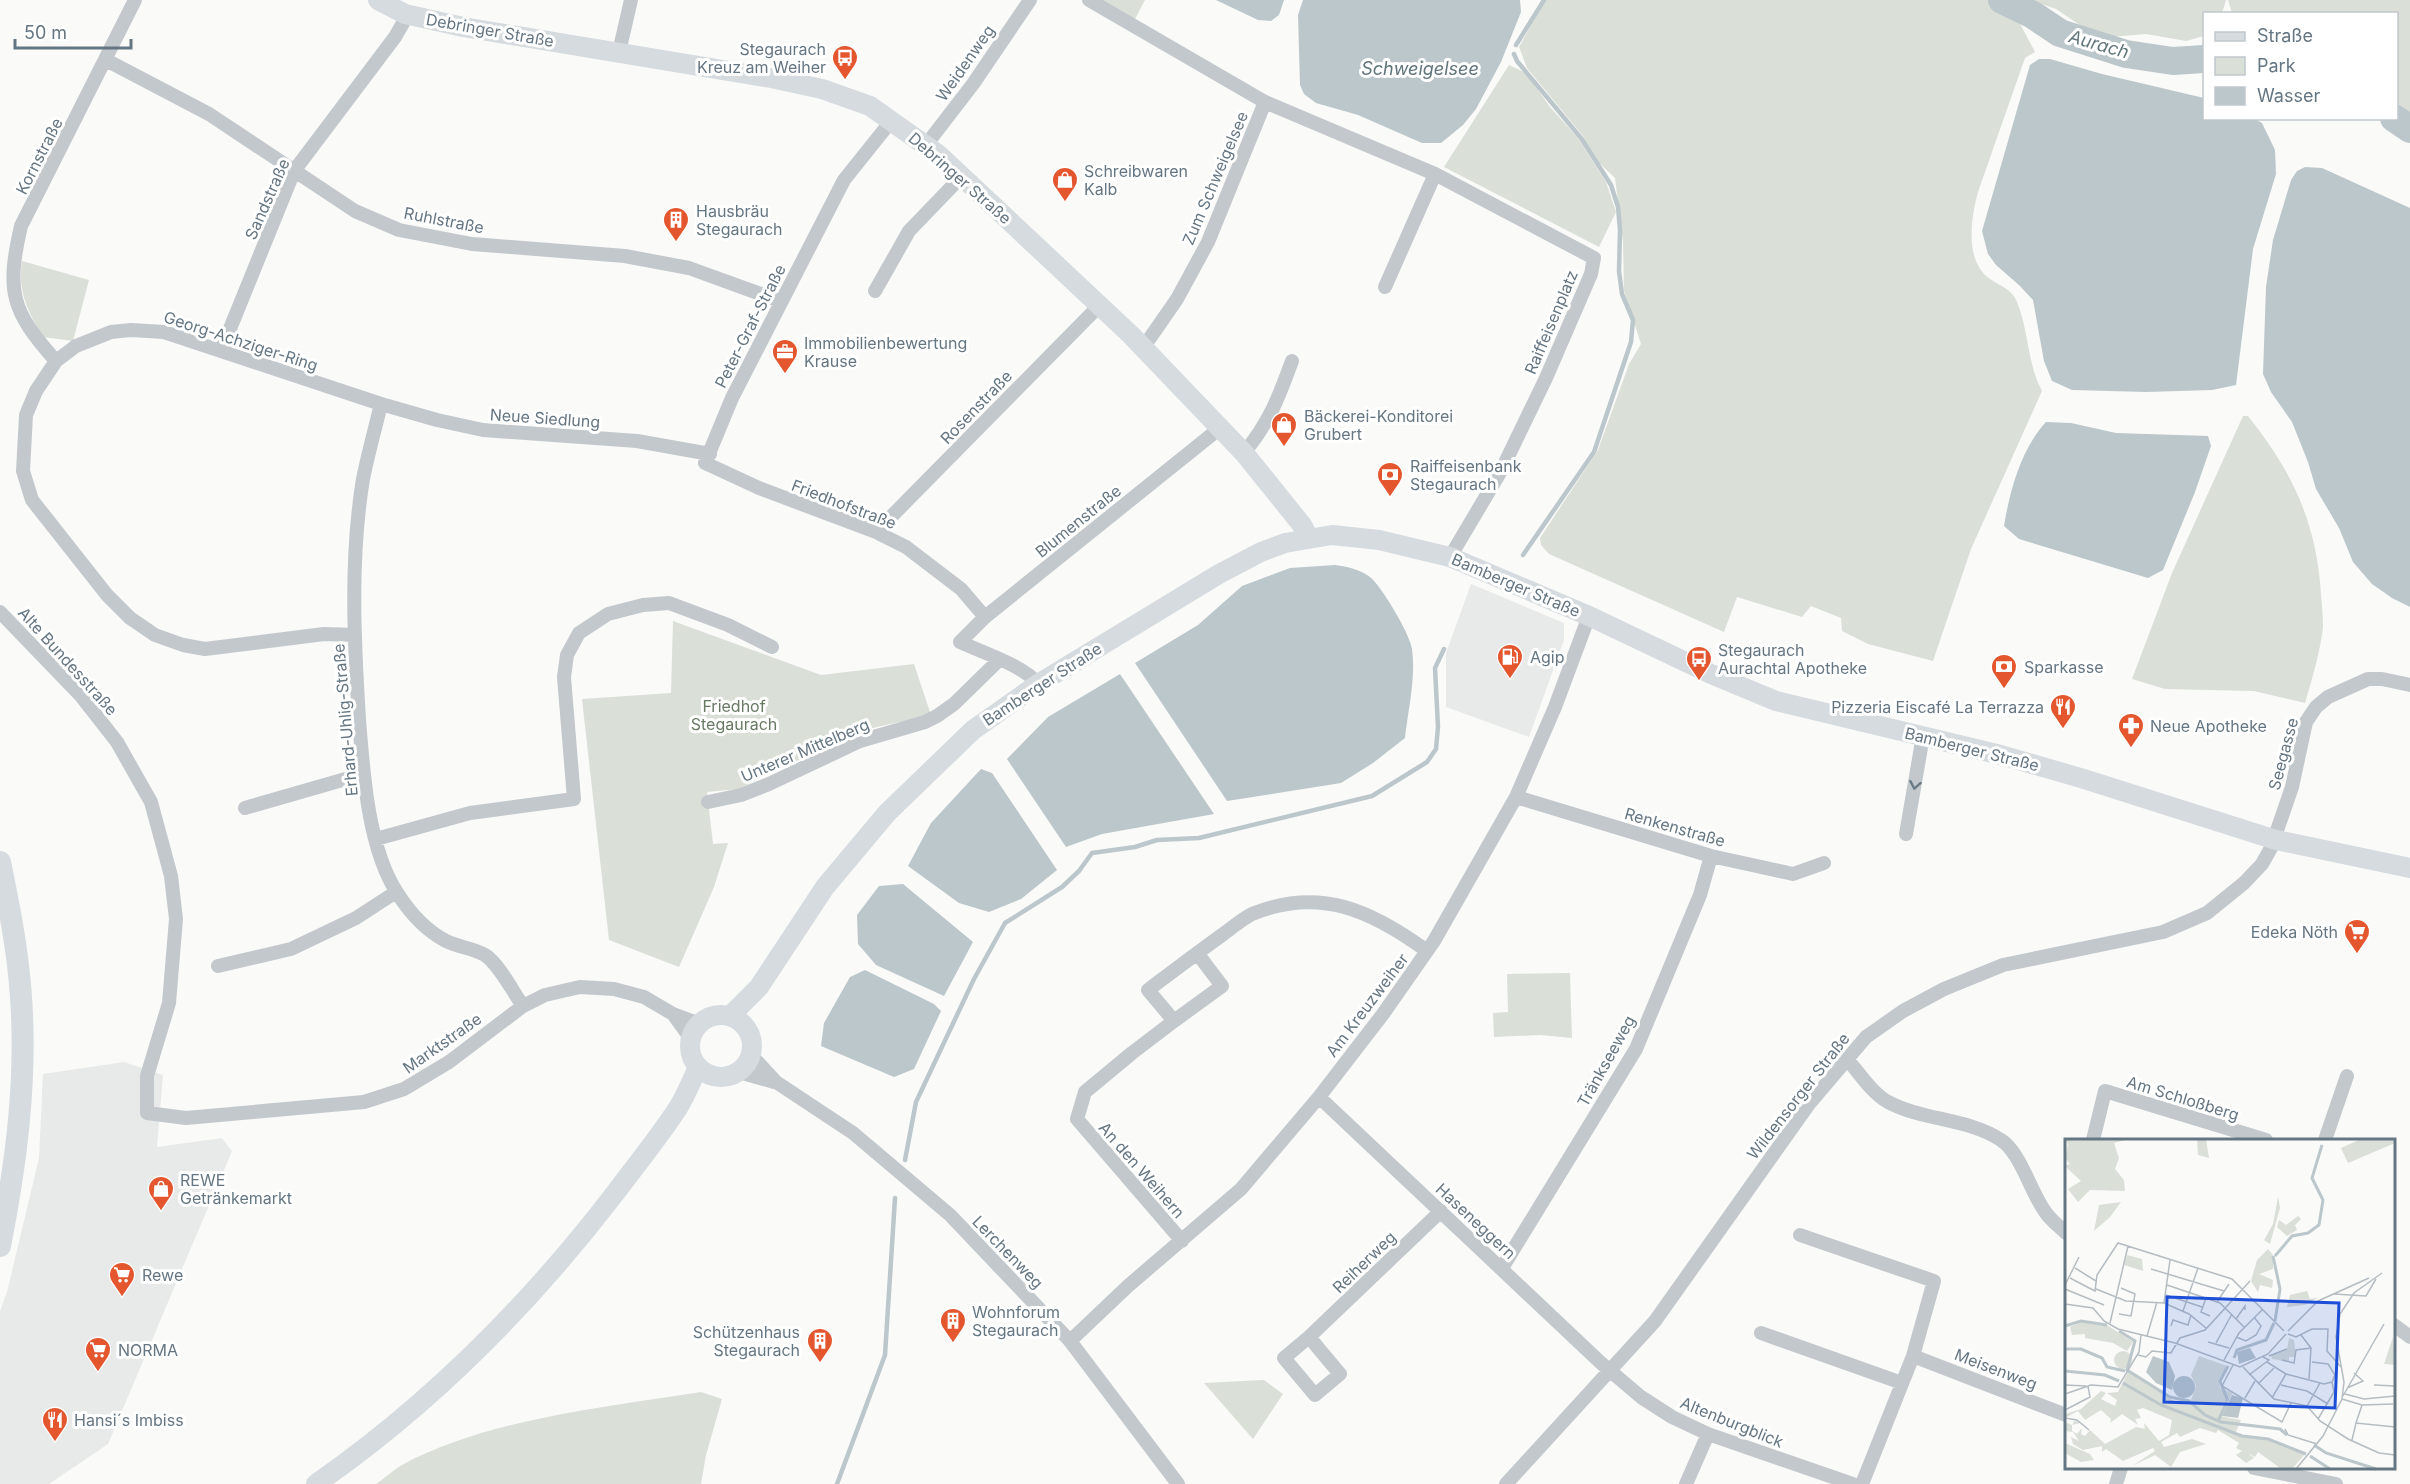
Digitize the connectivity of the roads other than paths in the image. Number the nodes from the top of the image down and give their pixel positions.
1 (135, 0) edge
2 (631, 0) edge
3 (1030, 0) edge
4 (1089, 0) edge
5 (382, 3) edge
6 (405, 14) junction
7 (620, 52) junction
8 (105, 60) junction
9 (1265, 102) junction
10 (892, 120) junction
11 (927, 145) junction
12 (294, 171) junction
13 (1435, 174) junction
14 (962, 176) junction
15 (1385, 287) dead end
16 (875, 291) dead end
17 (780, 301) junction
18 (1099, 306) junction
19 (1143, 348) junction
20 (221, 351) junction
21 (56, 360) junction
22 (1292, 361) dead end
23 (381, 404) junction
24 (1220, 428) junction
25 (1244, 453) junction
26 (708, 458) junction
27 (876, 532) junction
28 (1309, 538) junction
29 (1450, 557) junction
30 (0, 612) edge
31 (985, 616) junction
32 (1590, 616) junction
33 (355, 635) junction
34 (772, 647) dead end
35 (999, 660) junction
36 (1038, 684) junction
37 (2410, 685) edge
38 (1923, 736) junction
39 (363, 774) junction
40 (1516, 798) junction
41 (708, 802) dead end
42 (245, 808) dead end
43 (1906, 834) dead end
44 (376, 839) junction
45 (2276, 840) junction
46 (1711, 856) junction
47 (0, 862) edge
48 (1824, 863) dead end
49 (2410, 868) edge
50 (396, 892) junction
51 (1427, 951) junction
52 (1197, 953) junction
53 (218, 966) dead end
54 (523, 1006) junction
55 (1174, 1021) junction
56 (738, 1022) junction
57 (695, 1032) junction
58 (751, 1055) junction
59 (1847, 1059) junction
60 (706, 1072) junction
61 (739, 1072) junction
62 (2347, 1076) dead end
63 (776, 1082) junction
64 (1319, 1097) junction
65 (147, 1113) joint
66 (2093, 1139) edge
67 (2263, 1139) edge
68 (2325, 1139) edge
69 (1441, 1211) junction
70 (2065, 1231) edge
71 (1800, 1235) dead end
72 (1182, 1241) junction
73 (0, 1246) edge
74 (1502, 1268) junction
75 (2395, 1326) edge
76 (1761, 1333) dead end
77 (1309, 1337) dead end
78 (2410, 1337) edge
79 (1070, 1341) junction
80 (1913, 1356) junction
81 (1609, 1370) junction
82 (1902, 1383) junction
83 (2065, 1414) edge
84 (1708, 1434) junction
85 (2120, 1469) edge
86 (2264, 1469) edge
87 (316, 1484) edge
88 (1178, 1484) edge
89 (1506, 1484) edge
90 (1686, 1484) edge
91 (1853, 1484) edge
92 (1862, 1484) edge
93 (2116, 1484) edge
94 (2336, 1484) edge

1 - 8 street, Kornstraße
2 - 7 street
3 - 11 street, Weidenweg
4 - 9 street, Zum Schweigelsee
5 - 6 main road, Debringer Straße
6 - 7 main road, Debringer Straße
6 - 12 street, Sandstraße
7 - 10 main road, Debringer Straße
8 - 12 street, Ruhlstraße
8 - 21 street, Kornstraße
9 - 13 street, Raiffeisenplatz
9 - 19 street, Zum Schweigelsee
10 - 11 main road, Debringer Straße
10 - 17 street, Peter-Graf-Straße
11 - 14 main road, Debringer Straße
12 - 17 street, Ruhlstraße
12 - 20 street, Sandstraße
13 - 15 street
13 - 29 street, Raiffeisenplatz
14 - 16 street
14 - 18 main road, Debringer Straße
17 - 26 street, Peter-Graf-Straße
18 - 19 main road, Debringer Straße
18 - 27 street, Rosenstraße
19 - 24 main road, Debringer Straße
20 - 21 street, Georg-Achziger-Ring
20 - 23 street, Georg-Achziger-Ring
21 - 33 street, Georg-Achziger-Ring
22 - 25 street
23 - 26 street, Neue Siedlung
23 - 33 street, Erhard-Uhlig-Straße
24 - 25 main road, Debringer Straße
24 - 31 street, Blumenstraße
25 - 28 main road, Debringer Straße
26 - 27 street, Friedhofstraße
27 - 31 street, Friedhofstraße
28 - 29 main road, Bamberger Straße
28 - 36 main road, Bamberger Straße
29 - 32 main road, Bamberger Straße
30 - 65 street, Alte Bundesstraße
31 - 35 street, Blumenstraße
32 - 38 main road, Bamberger Straße
32 - 40 street, Am Kreuzweiher
33 - 39 street, Erhard-Uhlig-Straße
34 - 44 street
35 - 36 street
35 - 41 street, Unterer Mittelberg
36 - 56 main road, Bamberger Straße
37 - 45 street, Seegasse
38 -> 43 street
38 - 45 main road, Bamberger Straße
39 - 42 street
39 - 44 street, Erhard-Uhlig-Straße
40 - 46 street, Renkenstraße
40 - 51 street, Am Kreuzweiher
44 - 50 street, Erhard-Uhlig-Straße
45 - 49 main road, Bamberger Straße
45 - 59 street, Wildensorger Straße
46 - 48 street, Renkenstraße
46 - 74 street, Tränkseeweg
47 - 73 main road
50 - 53 street
50 - 54 street, Erhard-Uhlig-Straße
51 - 52 street
51 - 64 street, Am Kreuzweiher
52 - 55 street, An den Weihern
52 - 55 street
54 - 57 street, Marktstraße
54 - 65 street, Marktstraße
55 - 72 street, An den Weihern
56 - 57 main road
56 - 58 main road
57 - 60 main road
58 - 61 main road
58 - 63 street, Lerchenweg
59 - 70 street
59 - 81 street, Wildensorger Straße
60 - 61 main road
60 - 87 main road
61 - 63 street, Lerchenweg
62 - 68 street
63 - 79 street, Lerchenweg
64 - 69 street, Haseneggern
64 - 72 street, Am Kreuzweiher
66 - 67 street, Am Schloßberg
69 - 74 street, Haseneggern
69 - 77 street, Reiherweg
71 - 80 street
72 - 79 street, Am Kreuzweiher
74 - 81 street, Haseneggern
75 - 78 street
76 - 82 street
79 - 88 street, Lerchenweg
80 - 82 street
80 - 83 street, Meisenweg
81 - 84 street, Altenburgblick
81 - 89 street, Wildensorger Straße
82 - 92 street
84 - 90 street
84 - 91 street, Altenburgblick
85 - 93 street
86 - 94 street

